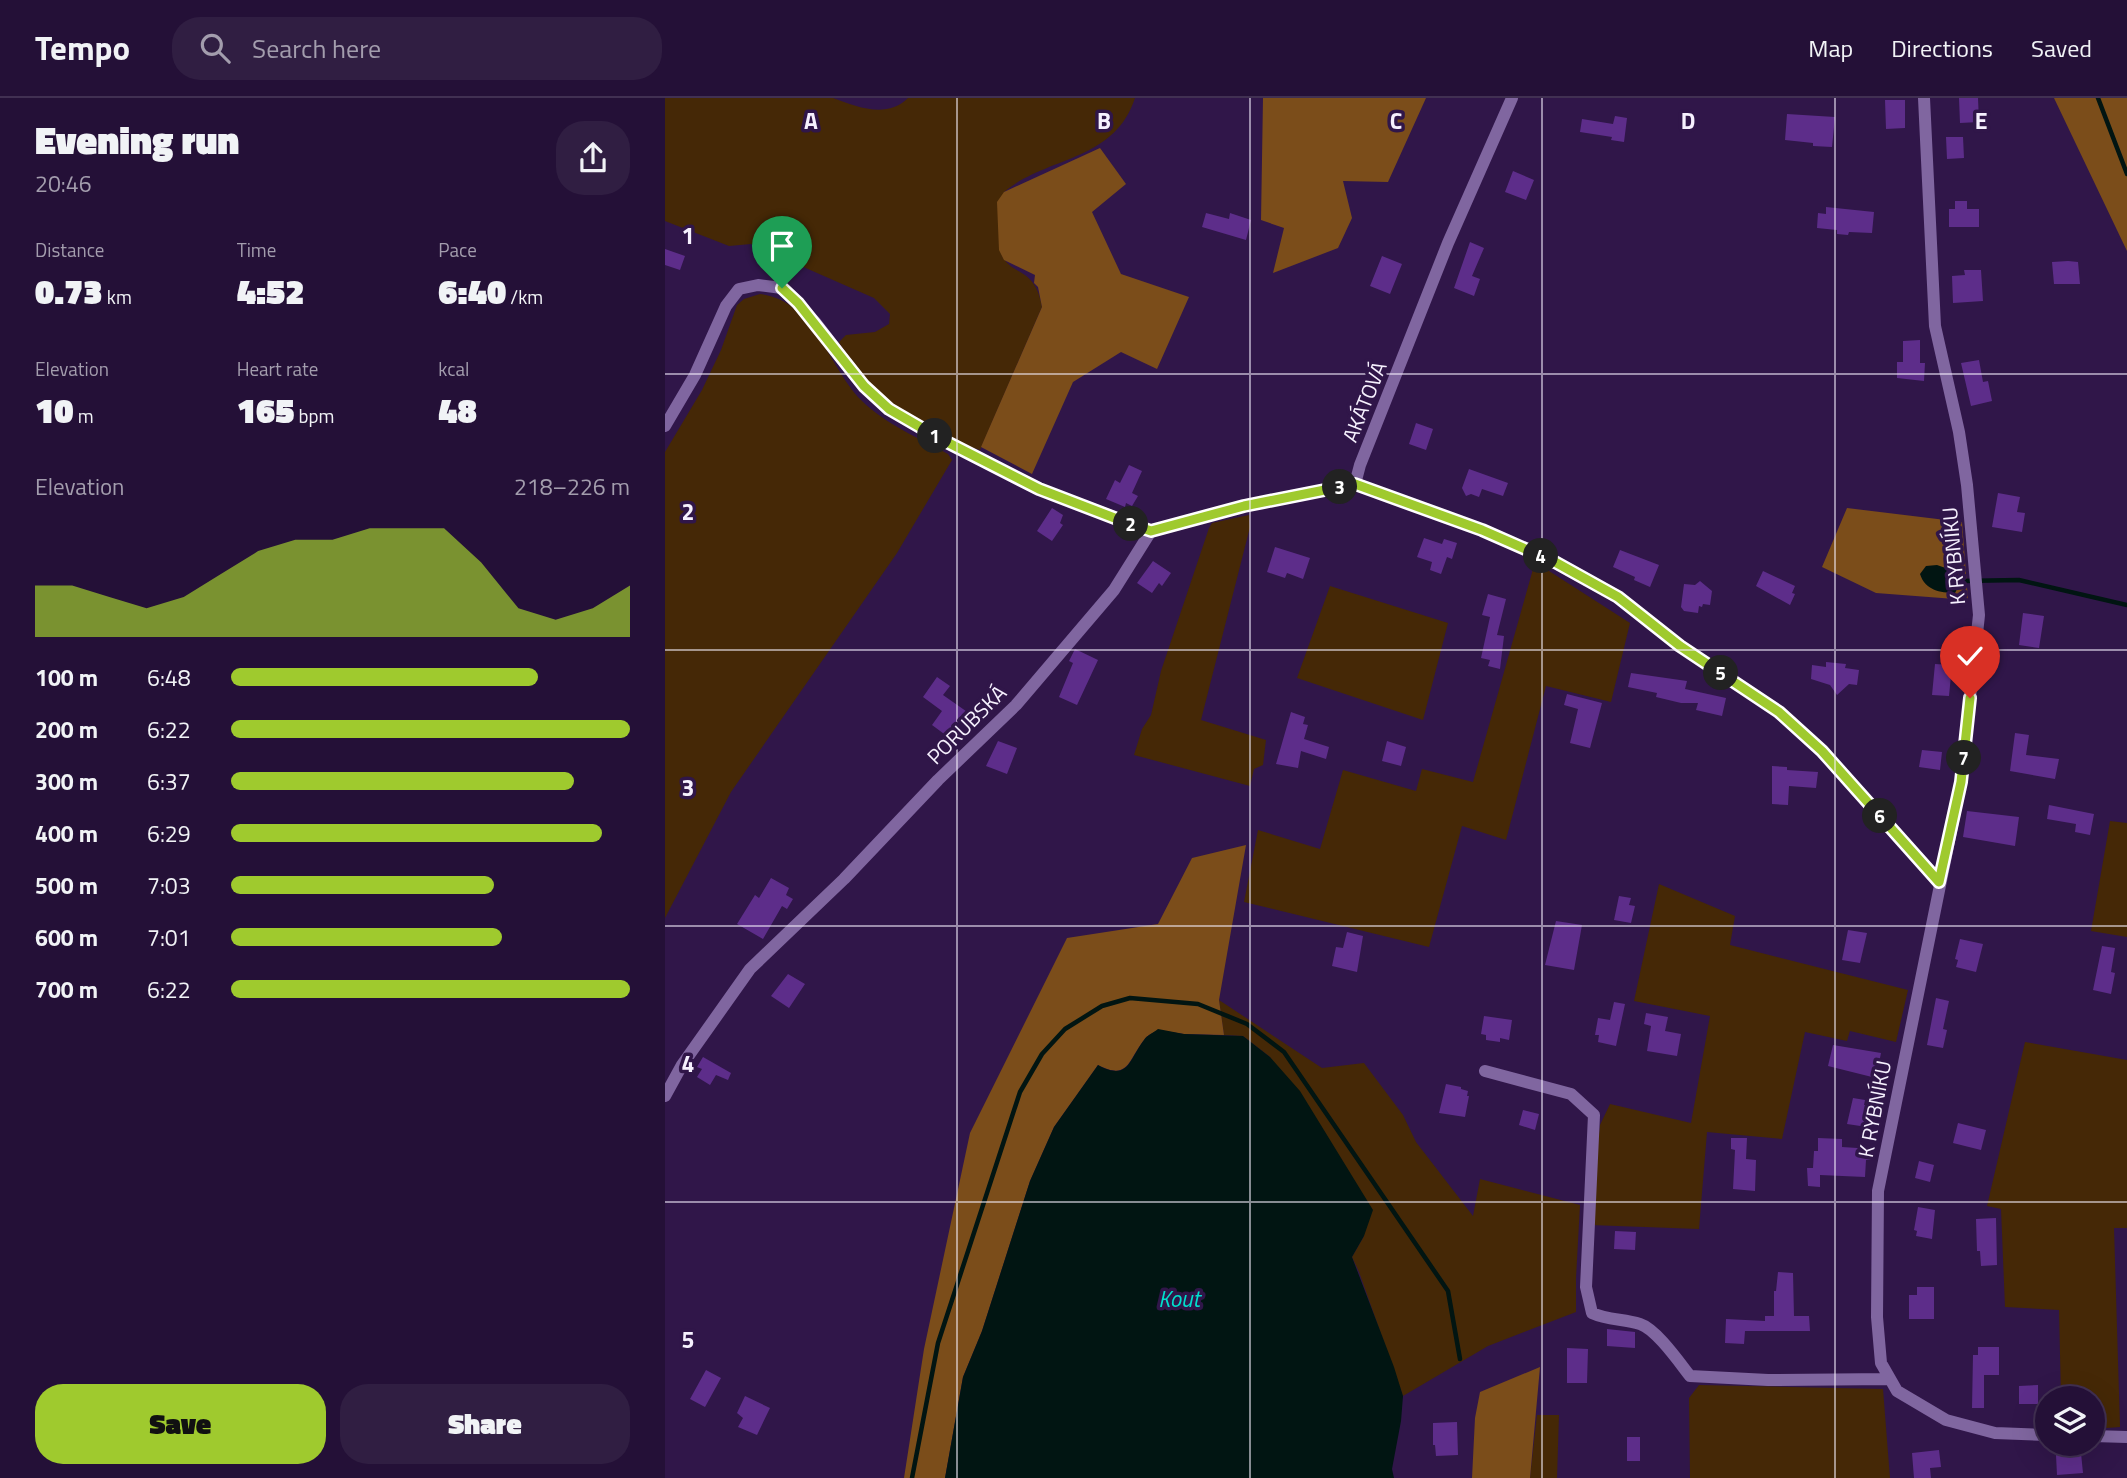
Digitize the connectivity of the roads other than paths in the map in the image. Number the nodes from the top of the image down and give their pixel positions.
1 (1512, 98) edge
2 (1924, 98) edge
3 (665, 426) edge
4 (1355, 484) junction
5 (1151, 531) junction
6 (1939, 882) junction
7 (1485, 1071) dead end
8 (665, 1096) edge
9 (1890, 1379) junction
10 (2035, 1435) edge
11 (2105, 1436) edge
12 (2127, 1437) edge

1 - 4 street, AKÁTOVÁ
2 - 6 street, K RYBNÍKU
3 - 5 street
4 - 5 street
4 - 6 street
5 - 8 street, PORUBSKÁ
6 - 9 street, K RYBNÍKU
7 - 9 street
9 - 10 street
11 - 12 street

